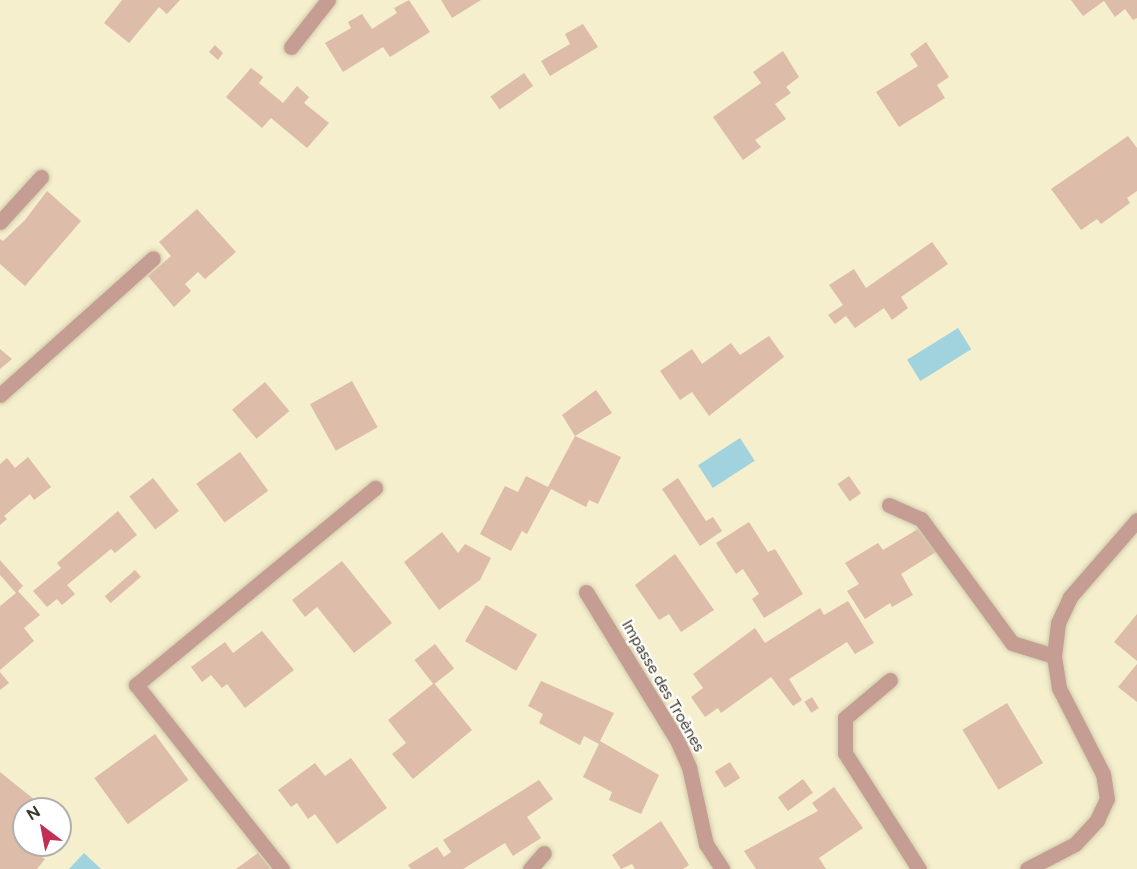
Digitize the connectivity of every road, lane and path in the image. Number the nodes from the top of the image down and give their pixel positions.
1 (328, 0) edge
2 (291, 46) dead end
3 (41, 177) dead end
4 (0, 222) edge
5 (153, 258) dead end
6 (0, 395) edge
7 (375, 488) dead end
8 (889, 505) dead end
9 (1137, 520) edge
10 (586, 592) dead end
11 (1054, 656) junction
12 (890, 680) dead end
13 (544, 853) dead end
14 (282, 869) edge
15 (530, 869) edge
16 (722, 869) edge
17 (919, 869) edge
18 (1027, 869) edge

1 - 2 street
3 - 4 street
5 - 6 street
7 - 14 street
8 - 11 street
9 - 11 street
10 - 16 street, Impasse des Troènes
11 - 18 street
12 - 17 street
13 - 15 street

